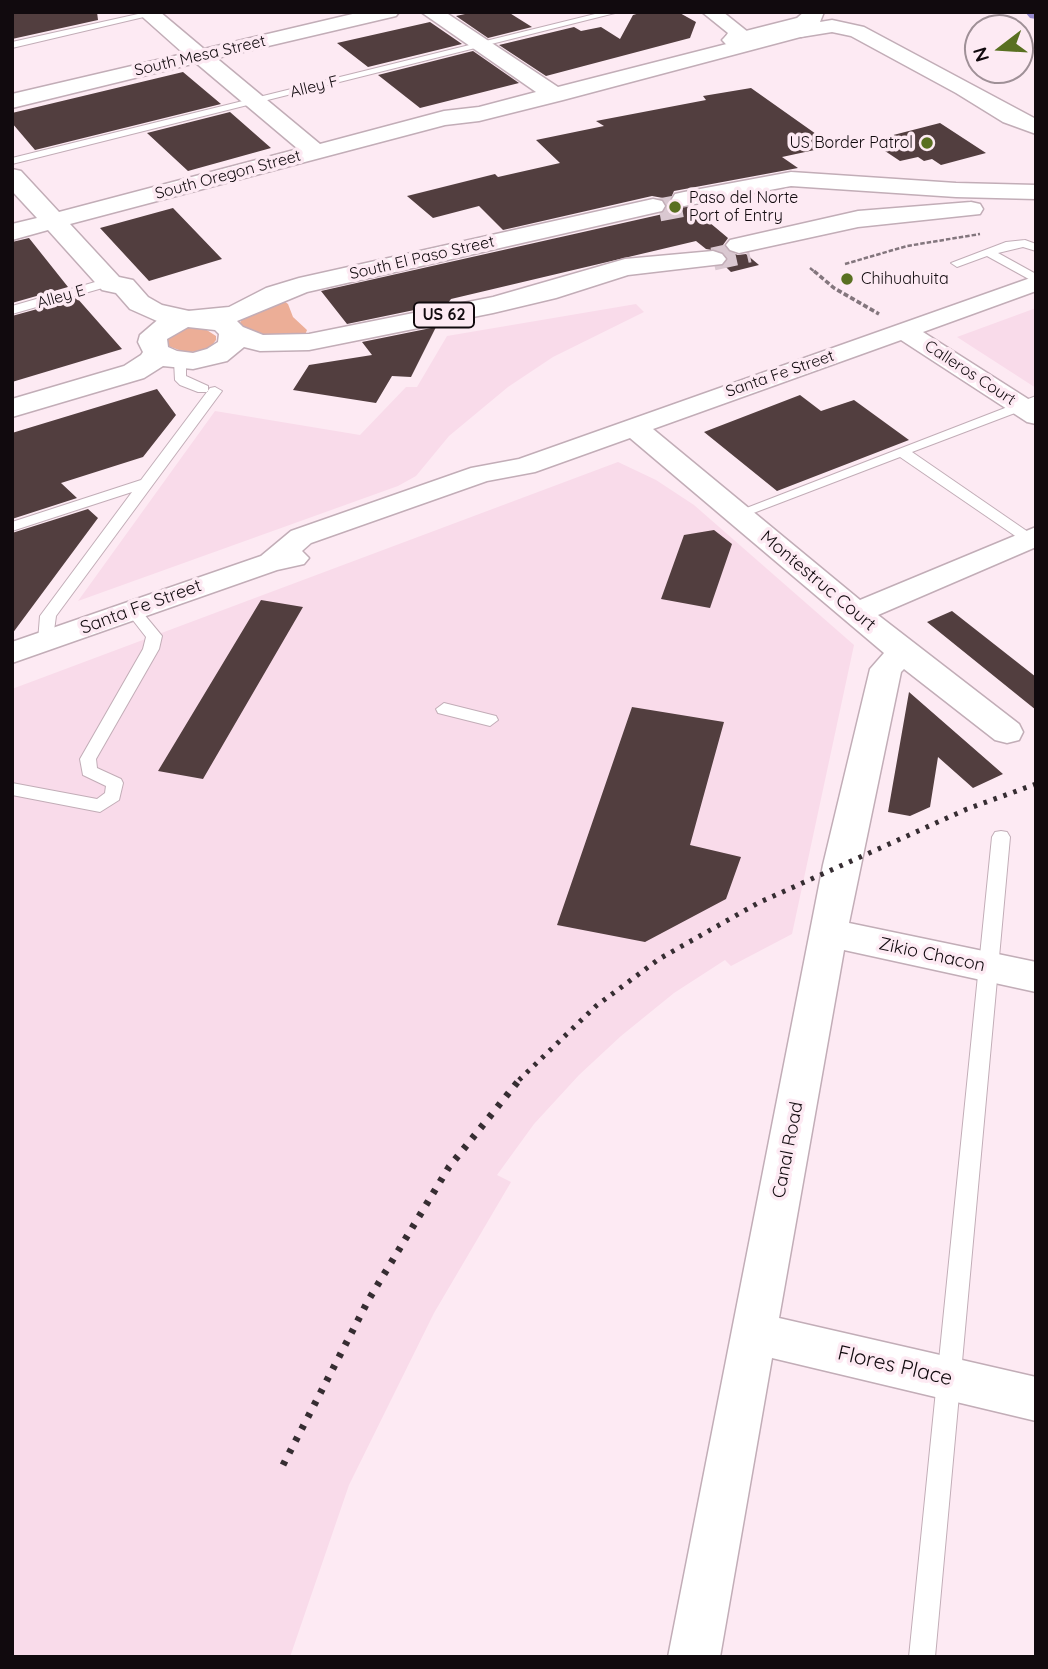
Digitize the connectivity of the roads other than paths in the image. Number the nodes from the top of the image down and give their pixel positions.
1 (389, 12) edge
2 (431, 12) edge
3 (615, 12) edge
4 (814, 12) edge
5 (834, 12) edge
6 (153, 13) edge
7 (715, 15) edge
8 (733, 40) junction
9 (12, 46) edge
10 (482, 46) junction
11 (200, 56) junction
12 (550, 91) junction
13 (12, 100) edge
14 (254, 102) junction
15 (1036, 127) edge
16 (316, 152) junction
17 (12, 162) edge
18 (12, 176) edge
19 (864, 183) junction
20 (1036, 192) edge
21 (1036, 202) edge
22 (809, 203) dead end
23 (691, 204) tunnel mouth
24 (650, 209) tunnel mouth
25 (905, 216) junction
26 (53, 221) junction
27 (12, 232) edge
28 (1036, 248) edge
29 (988, 253) junction
30 (957, 263) dead end
31 (652, 264) junction
32 (1036, 281) edge
33 (110, 283) junction
34 (12, 310) edge
35 (198, 319) junction
36 (903, 330) junction
37 (233, 333) junction
38 (163, 352) junction
39 (1030, 407) edge
40 (12, 408) edge
41 (632, 426) junction
42 (901, 451) junction
43 (144, 484) junction
44 (738, 514) junction
45 (12, 527) edge
46 (1033, 537) edge
47 (132, 610) junction
48 (856, 613) junction
49 (46, 641) junction
50 (902, 652) junction
51 (12, 653) edge
52 (444, 709) dead end
53 (490, 720) dead end
54 (1007, 732) dead end
55 (12, 789) edge
56 (1001, 836) dead end
57 (829, 933) junction
58 (988, 967) junction
59 (1036, 977) edge
60 (754, 1333) junction
61 (948, 1378) junction
62 (1036, 1399) edge
63 (694, 1657) edge
64 (922, 1657) edge

1 - 11 main road, South Mesa Street
2 - 10 main road
3 - 10 lane, Alley F
4 - 8 main road, South Oregon Street
5 - 15 main road
6 - 9 lane
6 - 11 main road
7 - 8 street
8 - 12 main road, South Oregon Street
10 - 12 main road
10 - 14 lane, Alley F
11 - 13 main road, South Mesa Street
11 - 14 main road
12 - 15 main road, South Oregon Street
12 - 16 main road, South Oregon Street
14 - 16 main road
14 - 17 lane, Alley F
16 - 26 main road, South Oregon Street
18 - 26 main road
19 - 20 main road
19 - 22 main road
19 - 23 main road
21 - 25 main road
24 - 35 main road, South El Paso Street
25 - 25 main road
26 - 27 main road, South Oregon Street
26 - 33 main road
28 - 29 lane
29 - 30 lane
29 - 32 lane
31 - 31 main road, US 62
31 - 37 main road, US 62
32 - 36 street, Santa Fe Street
33 - 34 lane, Alley E
33 - 35 main road
33 - 38 main road
35 - 37 main road, US 62
35 - 38 main road
36 - 39 street, Calleros Court
36 - 41 street, Santa Fe Street
37 - 38 main road
38 - 40 main road
38 - 43 lane
39 - 42 lane
41 - 44 street, Montestruc Court
41 - 47 street, Santa Fe Street
42 - 44 lane
42 - 46 lane
43 - 45 lane
43 - 49 lane
44 - 48 street, Montestruc Court
46 - 48 street
47 - 49 street, Santa Fe Street
47 - 55 lane
48 - 50 street, Montestruc Court
49 - 51 street, Santa Fe Street
50 - 54 street, Montestruc Court
50 - 57 street, Canal Road
52 - 53 lane
56 - 58 lane
57 - 58 street, Zikio Chacon
57 - 60 street, Canal Road
58 - 59 street, Zikio Chacon
58 - 61 lane
60 - 61 street, Flores Place
60 - 63 street, Canal Road
61 - 62 street, Flores Place
61 - 64 lane

